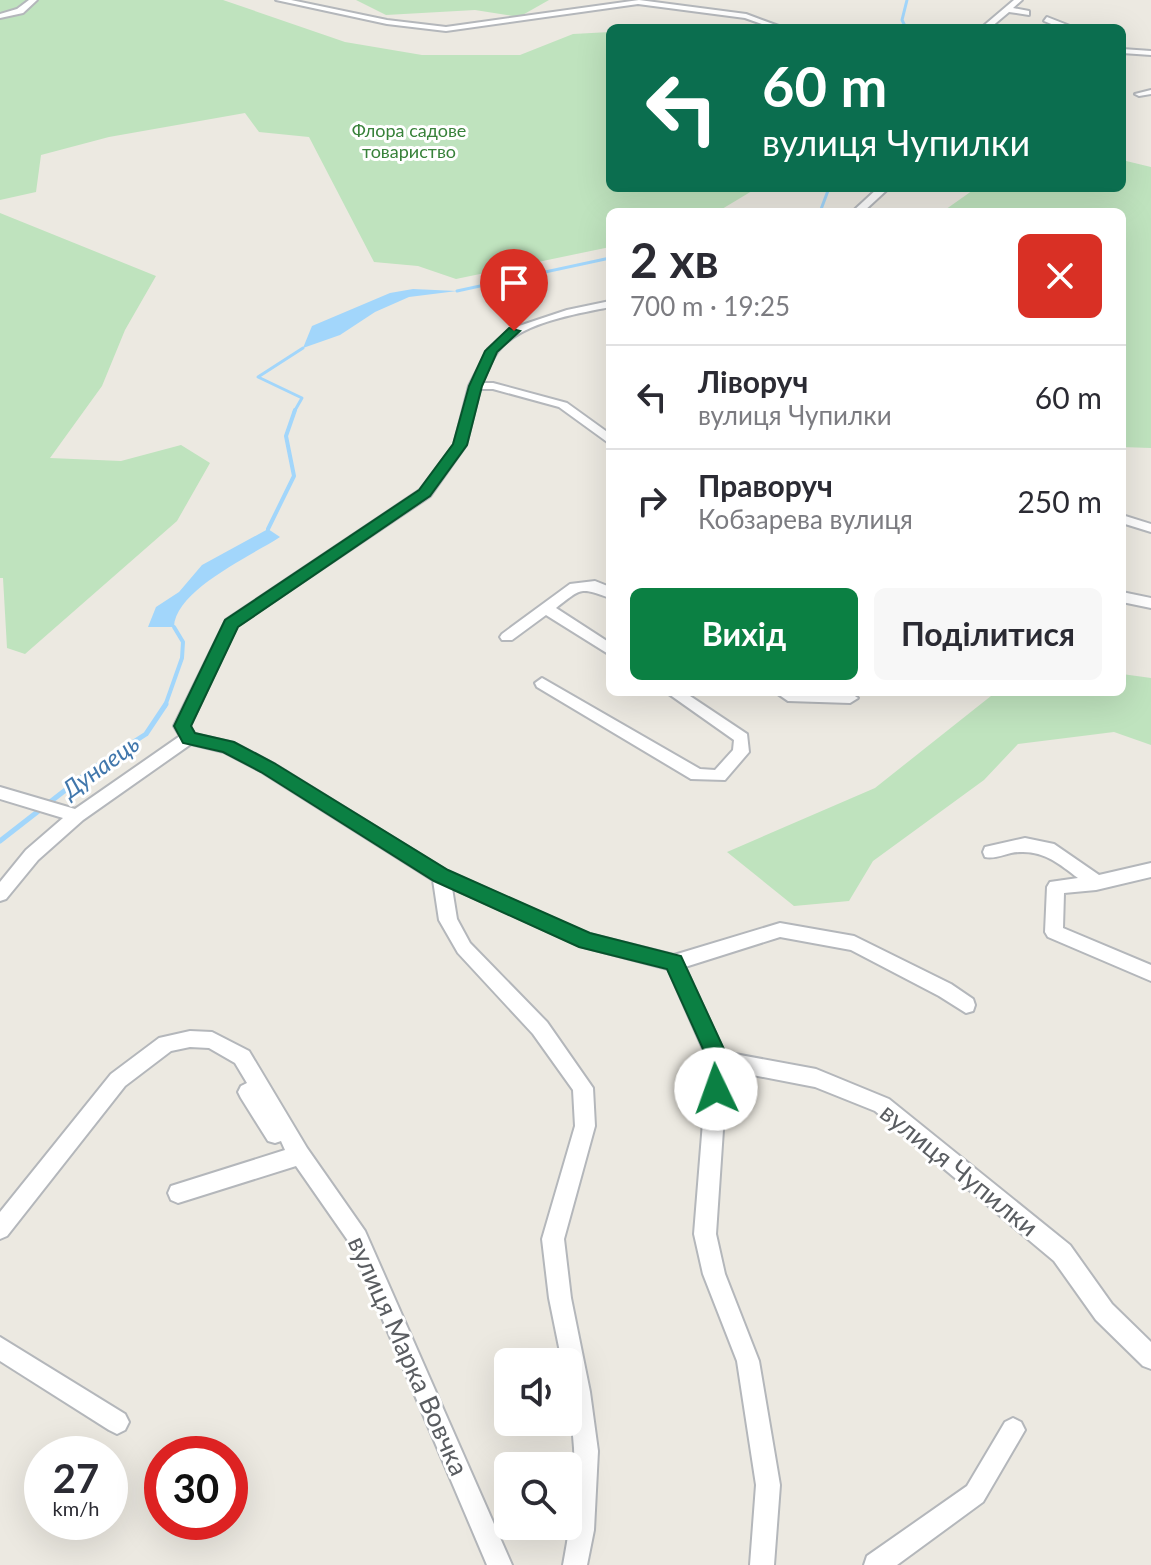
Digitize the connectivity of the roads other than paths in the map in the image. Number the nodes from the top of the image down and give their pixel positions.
1 (33, 0) edge
2 (280, 0) edge
3 (1018, 0) edge
4 (1006, 9) junction
5 (1026, 13) dead end
6 (0, 16) edge
7 (1047, 19) dead end
8 (769, 24) edge
9 (989, 24) edge
10 (1058, 24) edge
11 (1126, 51) edge
12 (1151, 53) edge
13 (1151, 92) edge
14 (1139, 94) dead end
15 (880, 192) edge
16 (863, 208) edge
17 (606, 305) edge
18 (475, 386) junction
19 (606, 437) edge
20 (1126, 520) edge
21 (1151, 528) edge
22 (606, 591) edge
23 (1126, 598) edge
24 (1151, 603) edge
25 (547, 609) junction
26 (507, 637) dead end
27 (606, 647) edge
28 (542, 683) dead end
29 (679, 696) edge
30 (788, 696) edge
31 (850, 698) dead end
32 (189, 738) junction
33 (0, 793) edge
34 (77, 816) junction
35 (991, 852) dead end
36 (1151, 870) edge
37 (441, 876) junction
38 (1096, 883) junction
39 (0, 894) edge
40 (674, 963) junction
41 (1151, 973) edge
42 (966, 1005) dead end
43 (718, 1060) junction
44 (248, 1092) dead end
45 (300, 1155) junction
46 (178, 1193) dead end
47 (0, 1229) edge
48 (0, 1348) edge
49 (1151, 1358) edge
50 (117, 1422) dead end
51 (1013, 1430) dead end
52 (500, 1565) edge
53 (575, 1565) edge
54 (762, 1565) edge
55 (876, 1565) edge

1 - 6 street
2 - 8 street
3 - 4 street
4 - 5 street
4 - 9 street
7 - 10 street
11 - 12 street
13 - 14 street
15 - 16 street
17 - 18 street
18 - 19 street
18 - 32 street
20 - 21 street
22 - 25 street
23 - 24 street
25 - 26 street
25 - 27 street
28 - 29 street
30 - 31 street
32 - 34 street
32 - 37 street
33 - 34 street
34 - 39 street
35 - 38 street
36 - 38 street
37 - 40 street
37 - 53 street
38 - 41 street
40 - 42 street
40 - 43 street
43 - 49 street, вулиця Чупилки
43 - 54 street
44 - 45 street, вулиця Марка Вовчка
45 - 46 street
45 - 47 street, вулиця Марка Вовчка
45 - 52 street, вулиця Марка Вовчка
48 - 50 street
51 - 55 street

